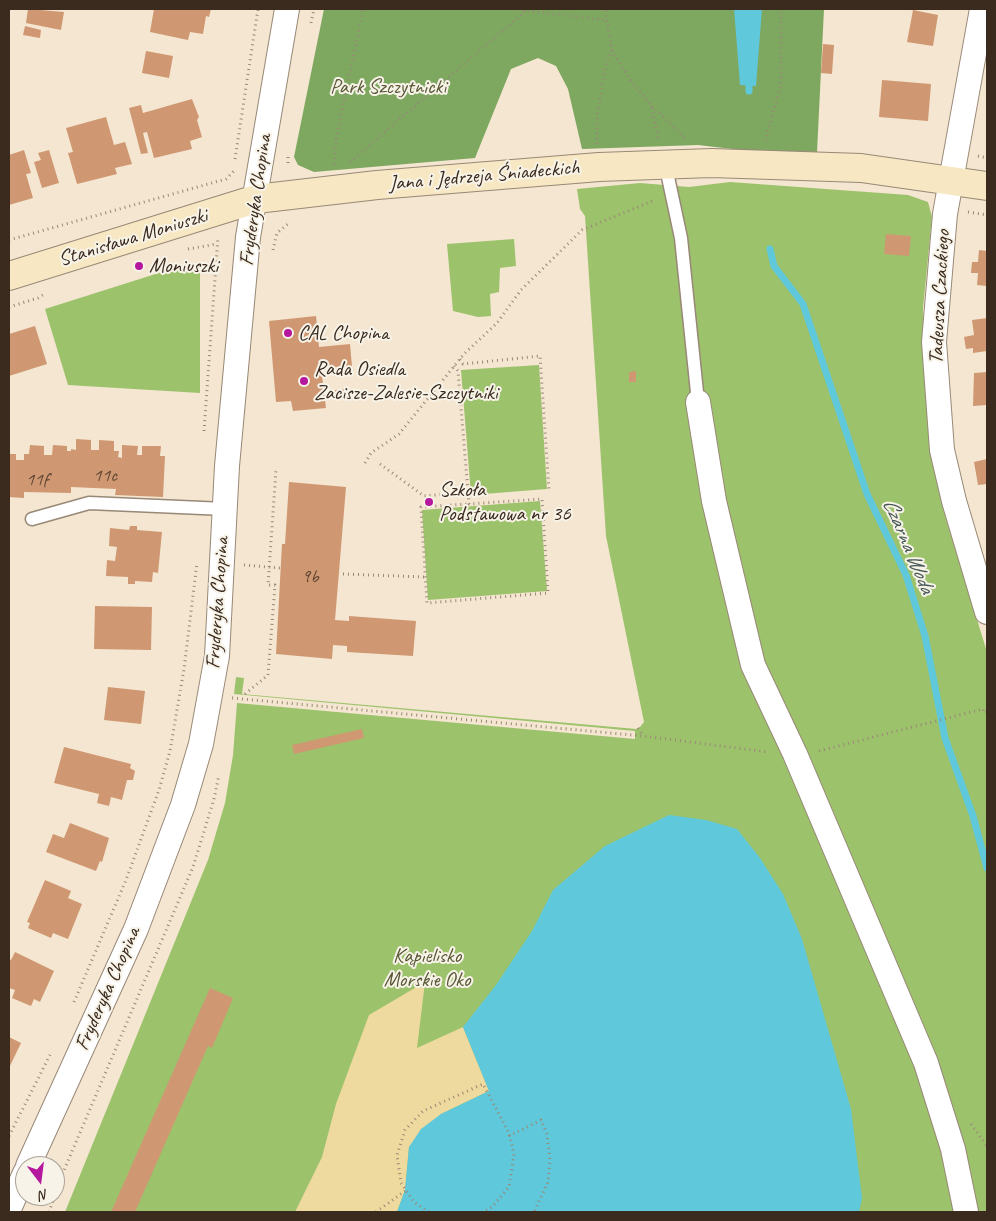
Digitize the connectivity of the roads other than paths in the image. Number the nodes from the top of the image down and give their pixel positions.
1 (287, 9) edge
2 (982, 9) edge
3 (663, 156) junction
4 (951, 182) junction
5 (987, 186) edge
6 (256, 199) junction
7 (9, 276) edge
8 (698, 402) joint
9 (225, 509) junction
10 (32, 519) dead end
11 (987, 612) edge
12 (33, 1156) edge
13 (15, 1196) edge
14 (9, 1209) edge
15 (966, 1212) edge

1 - 6 street, Fryderyka Chopina
2 - 4 street, Tadeusza Czackiego
3 - 4 street, Jana i Jędrzeja Śniadeckich
3 - 6 street, Jana i Jędrzeja Śniadeckich
3 - 8 lane
4 - 5 street
4 - 11 street, Tadeusza Czackiego
6 - 7 street, Stanisława Moniuszki
6 - 9 street, Fryderyka Chopina
8 - 15 street
9 - 10 lane
9 - 12 street, Fryderyka Chopina
13 - 14 street

